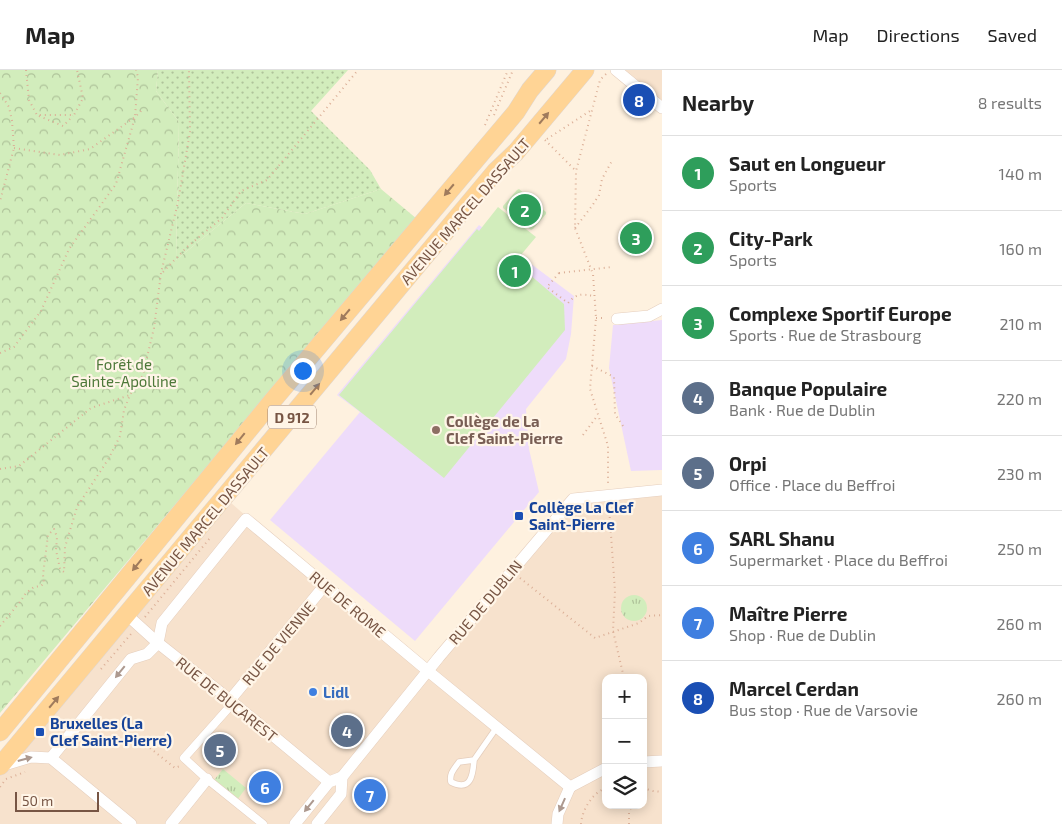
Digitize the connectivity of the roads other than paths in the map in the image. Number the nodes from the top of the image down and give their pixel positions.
1 (547, 70) edge
2 (585, 70) edge
3 (612, 71) edge
4 (662, 108) edge
5 (662, 309) edge
6 (617, 319) dead end
7 (662, 490) edge
8 (325, 585) junction
9 (127, 615) junction
10 (158, 643) junction
11 (428, 671) junction
12 (231, 701) junction
13 (497, 727) junction
14 (0, 732) edge
15 (51, 758) junction
16 (474, 760) junction
17 (662, 761) edge
18 (647, 762) edge
19 (0, 766) edge
20 (602, 770) edge
21 (342, 777) junction
22 (207, 779) junction
23 (329, 782) junction
24 (570, 787) junction
25 (131, 824) edge
26 (171, 824) edge
27 (264, 824) edge
28 (295, 824) edge
29 (317, 824) edge
30 (557, 824) edge

1 -> 14 main road, AVENUE MARCEL DASSAULT / D 912
9 -> 2 main road, AVENUE MARCEL DASSAULT / D 912
3 - 4 street
5 - 6 street
7 - 11 street, RUE DE DUBLIN
8 - 10 street, RUE DE ROME
8 - 11 street, RUE DE ROME
8 - 12 street, RUE DE VIENNE
9 - 10 street, RUE DE BUCAREST
19 -> 9 main road, AVENUE MARCEL DASSAULT / D 912
10 - 12 street, RUE DE BUCAREST
10 -> 15 street
11 - 13 street, RUE DE ROME
11 - 21 street, RUE DE DUBLIN
12 - 22 street
12 - 23 street, RUE DE BUCAREST
13 - 16 lane
13 - 24 street, RUE DE ROME
19 -> 15 street
15 - 25 street
16 - 16 lane
17 - 18 street
20 - 24 street
21 - 23 street, RUE DE DUBLIN
21 - 29 street, RUE DE DUBLIN
22 - 26 street
22 - 27 street
23 -> 28 street, RUE DE DUBLIN
24 -> 30 street

